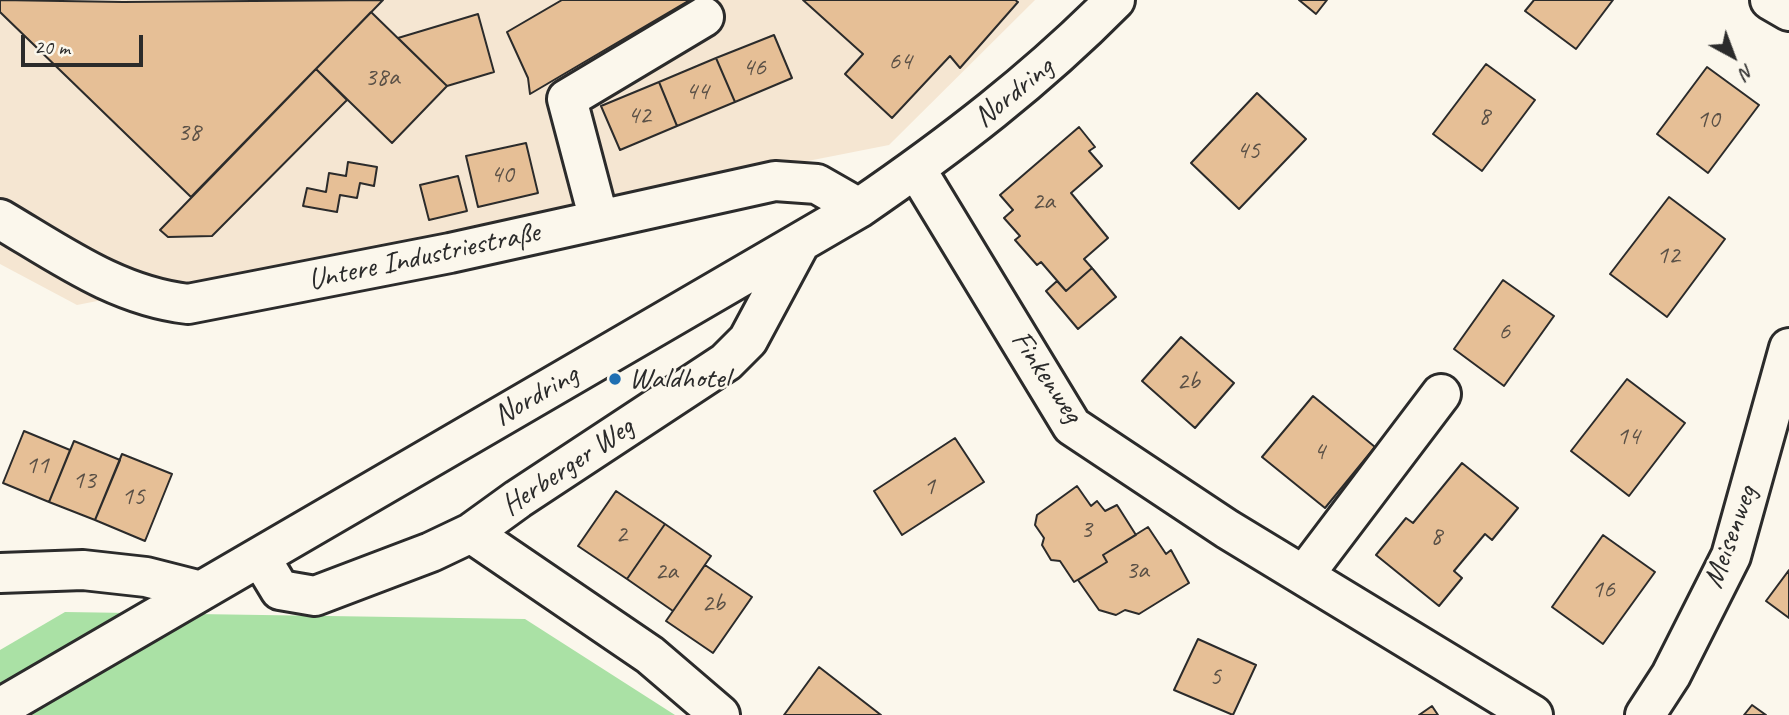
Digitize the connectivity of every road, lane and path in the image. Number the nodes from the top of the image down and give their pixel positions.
1 (1115, 0) edge
2 (1770, 0) edge
3 (1789, 11) edge
4 (704, 17) dead end
5 (916, 169) junction
6 (859, 208) junction
7 (0, 219) edge
8 (599, 220) junction
9 (799, 245) junction
10 (1789, 348) edge
11 (1441, 394) dead end
12 (471, 533) junction
13 (260, 556) junction
14 (0, 573) edge
15 (1304, 575) junction
16 (201, 591) junction
17 (0, 708) edge
18 (720, 715) edge
19 (1533, 715) edge
20 (1645, 715) edge

1 - 5 street, Nordring
2 - 3 street
4 - 8 street
5 - 6 street, Nordring
5 - 15 street, Finkenweg
6 - 8 street, Untere Industriestraße
6 - 9 street, Nordring
7 - 8 street, Untere Industriestraße
9 - 12 street, Herberger Weg
9 - 13 street, Nordring
10 - 20 street, Meisenweg
11 - 15 street
12 - 13 street, Herberger Weg
12 - 18 street, Herberger Weg
13 - 16 street, Nordring
14 - 16 street
15 - 19 street, Finkenweg
16 - 17 street, Nordring

